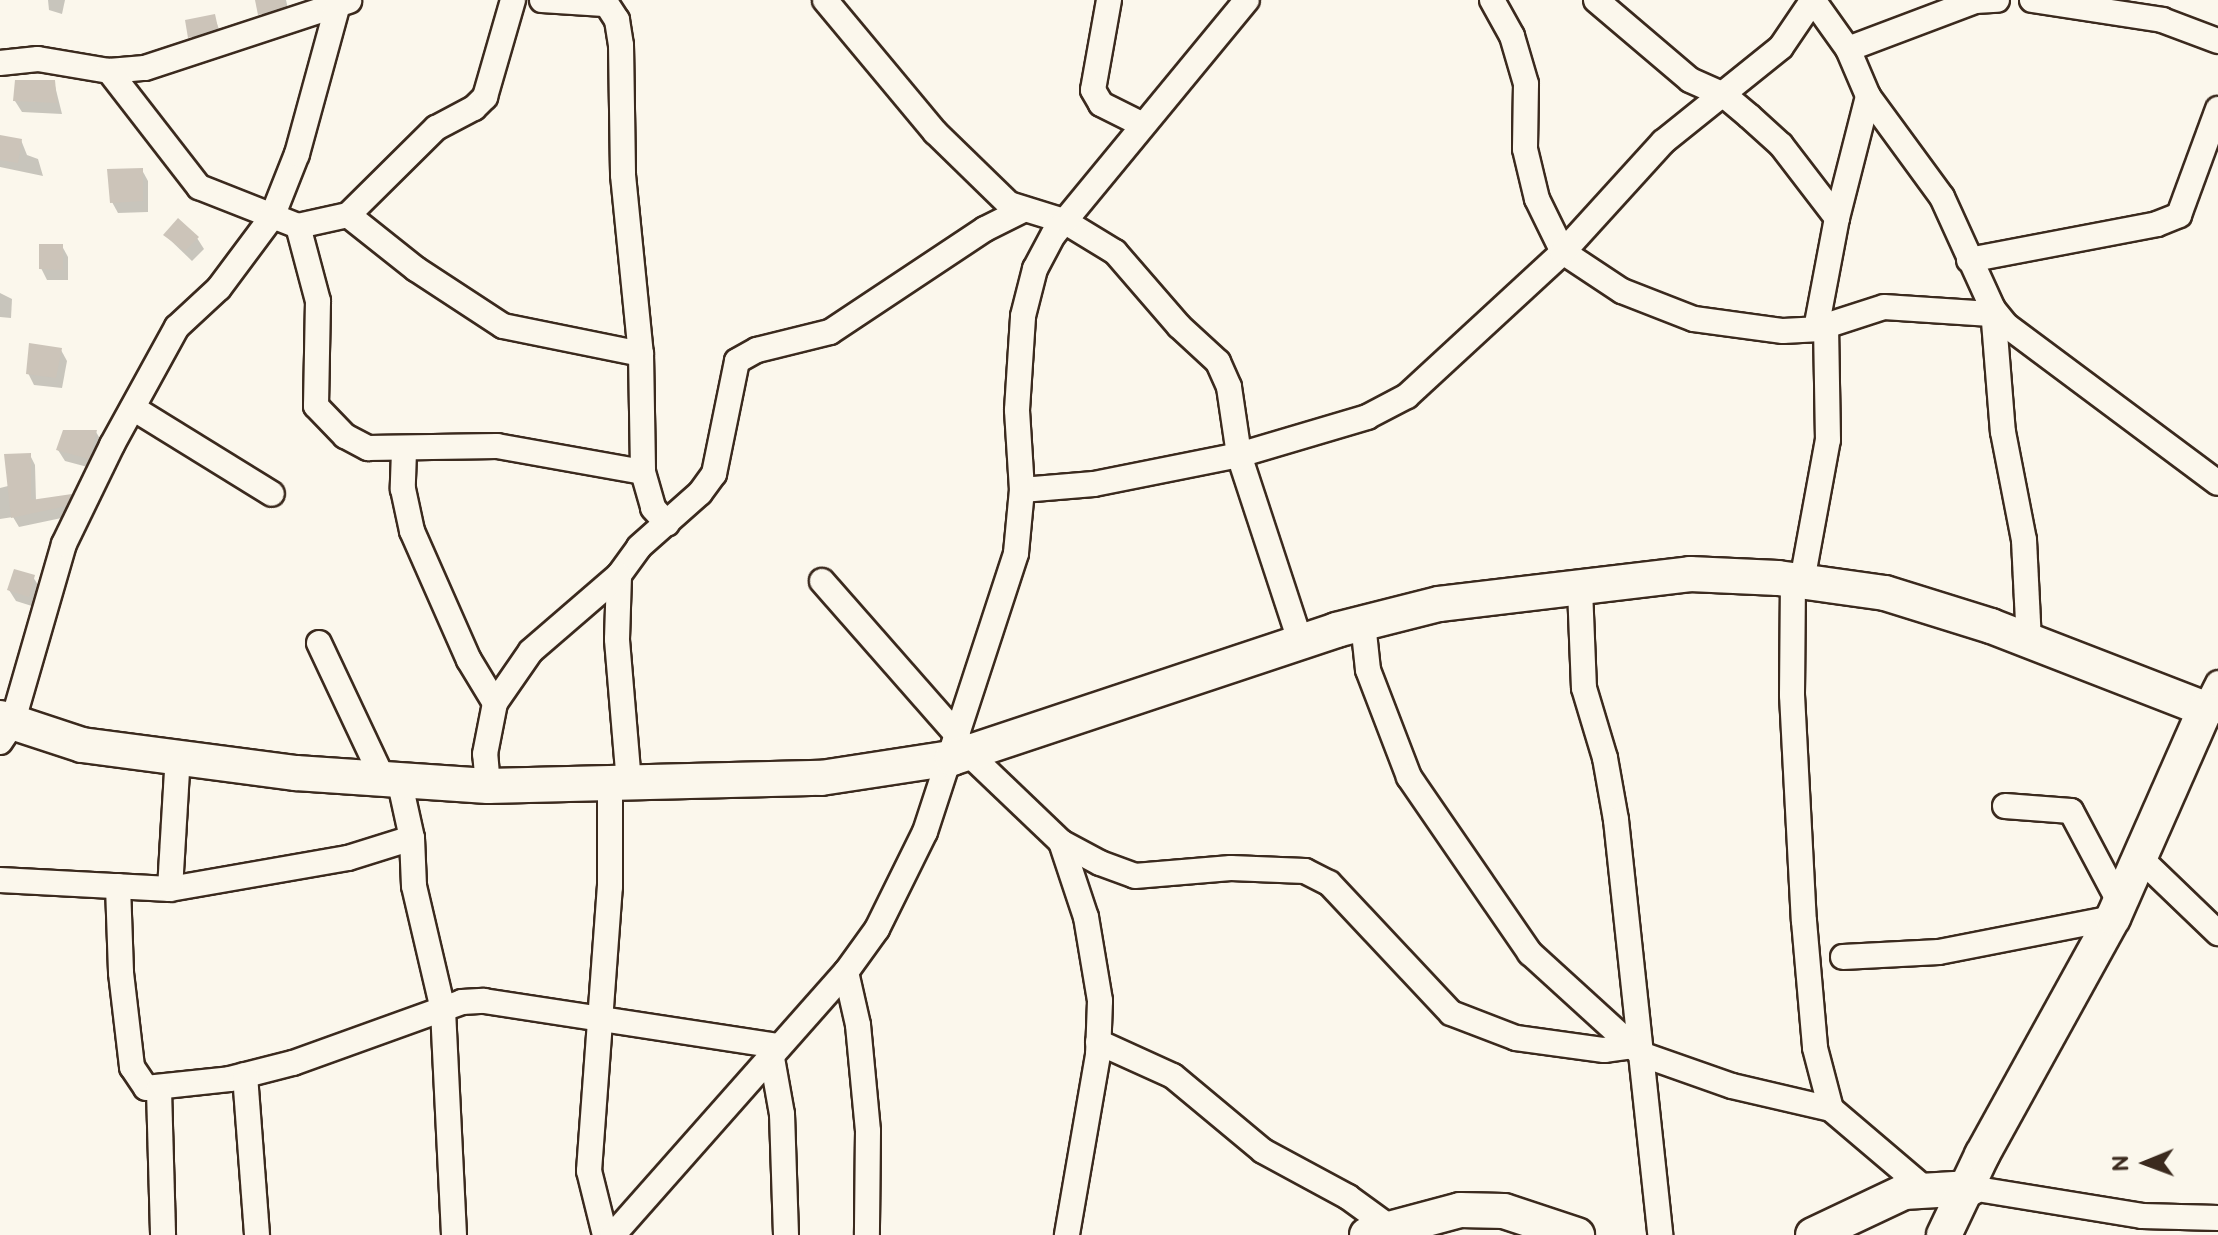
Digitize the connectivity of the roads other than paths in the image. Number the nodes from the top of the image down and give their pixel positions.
1 (513, 0) edge
2 (542, 0) edge
3 (825, 0) edge
4 (1109, 0) edge
5 (1247, 0) edge
6 (1492, 0) edge
7 (1596, 0) edge
8 (1813, 0) edge
9 (1997, 0) edge
10 (2032, 0) edge
11 (343, 1) edge
12 (604, 2) edge
13 (2111, 4) edge
14 (2218, 41) edge
15 (1848, 49) junction
16 (0, 63) edge
17 (109, 71) junction
18 (1724, 95) junction
19 (1868, 96) junction
20 (2218, 109) edge
21 (1143, 125) junction
22 (1023, 210) junction
23 (348, 215) junction
24 (272, 217) junction
25 (1837, 218) junction
26 (1064, 221) junction
27 (298, 226) junction
28 (1563, 252) junction
29 (1969, 260) junction
30 (1992, 312) junction
31 (1821, 327) junction
32 (641, 354) junction
33 (133, 408) junction
34 (404, 451) junction
35 (1239, 455) junction
36 (643, 472) junction
37 (2218, 483) edge
38 (1022, 490) junction
39 (272, 494) dead end
40 (667, 523) junction
41 (619, 575) junction
42 (822, 581) dead end
43 (1798, 581) junction
44 (1580, 589) junction
45 (1363, 623) junction
46 (2029, 641) junction
47 (319, 643) dead end
48 (1301, 644) junction
49 (2214, 699) edge
50 (495, 703) junction
51 (4, 728) edge
52 (959, 749) junction
53 (178, 756) junction
54 (391, 779) junction
55 (620, 784) junction
56 (488, 786) junction
57 (2005, 806) dead end
58 (412, 838) junction
59 (1061, 842) junction
60 (2141, 859) junction
61 (0, 880) edge
62 (118, 886) junction
63 (170, 889) junction
64 (2117, 911) junction
65 (2218, 933) edge
66 (1843, 957) dead end
67 (846, 972) junction
68 (443, 1010) junction
69 (600, 1016) junction
70 (1098, 1042) junction
71 (1636, 1050) junction
72 (775, 1052) junction
73 (245, 1075) junction
74 (159, 1090) junction
75 (1831, 1109) junction
76 (1971, 1188) junction
77 (1925, 1189) junction
78 (2218, 1218) edge
79 (1533, 1227) edge
80 (1379, 1232) edge
81 (163, 1235) edge
82 (257, 1235) edge
83 (454, 1235) edge
84 (605, 1235) edge
85 (613, 1235) edge
86 (786, 1235) edge
87 (867, 1235) edge
88 (1067, 1235) edge
89 (1577, 1235) edge
90 (1660, 1235) edge
91 (1813, 1235) edge
92 (1944, 1235) edge

1 - 23 street
2 - 12 street
3 - 22 street
4 - 21 street
5 - 21 street
6 - 28 street
7 - 18 street
8 - 15 street
8 - 18 street
9 - 15 street
10 - 13 street
11 - 17 street
11 - 24 street
12 - 32 street
13 - 14 street
15 - 19 street
16 - 17 street
17 - 24 street
18 - 25 street
18 - 28 street
19 - 25 street
19 - 29 street
20 - 29 street
21 - 26 street
22 - 26 street
22 - 40 street
23 - 27 street
23 - 32 street
24 - 27 street
24 - 33 street
25 - 31 street
26 - 35 street
26 - 38 street
27 - 34 street
28 - 31 street
28 - 35 street
29 - 30 street
30 - 31 street
30 - 37 street
30 - 46 street
31 - 43 street
32 - 36 street
33 - 39 street
33 - 51 street
34 - 36 street
34 - 50 street
35 - 38 street
35 - 48 street
36 - 40 street
38 - 52 street
40 - 41 street
41 - 50 street
41 - 55 street
42 - 52 street
43 - 44 street
43 - 46 street
43 - 75 street
44 - 45 street
44 - 71 street
45 - 48 street
45 - 71 street
46 - 49 street
47 - 54 street
48 - 52 street
49 - 60 street
50 - 56 street
51 - 53 street
52 - 55 street
52 - 59 street
52 - 67 street
53 - 54 street
53 - 63 street
54 - 56 street
54 - 58 street
55 - 56 street
55 - 69 street
57 - 64 street
58 - 63 street
58 - 68 street
59 - 70 street
59 - 71 street
60 - 64 street
60 - 65 street
61 - 62 street
62 - 63 street
62 - 74 street
64 - 66 street
64 - 76 street
67 - 72 street
67 - 87 street
68 - 69 street
68 - 73 street
68 - 83 street
69 - 72 street
69 - 84 street
70 - 80 street
70 - 88 street
71 - 75 street
71 - 90 street
72 - 85 street
72 - 86 street
73 - 74 street
73 - 82 street
74 - 81 street
75 - 77 street
76 - 77 street
76 - 78 street
76 - 92 street
77 - 91 street
79 - 80 street
79 - 89 street

